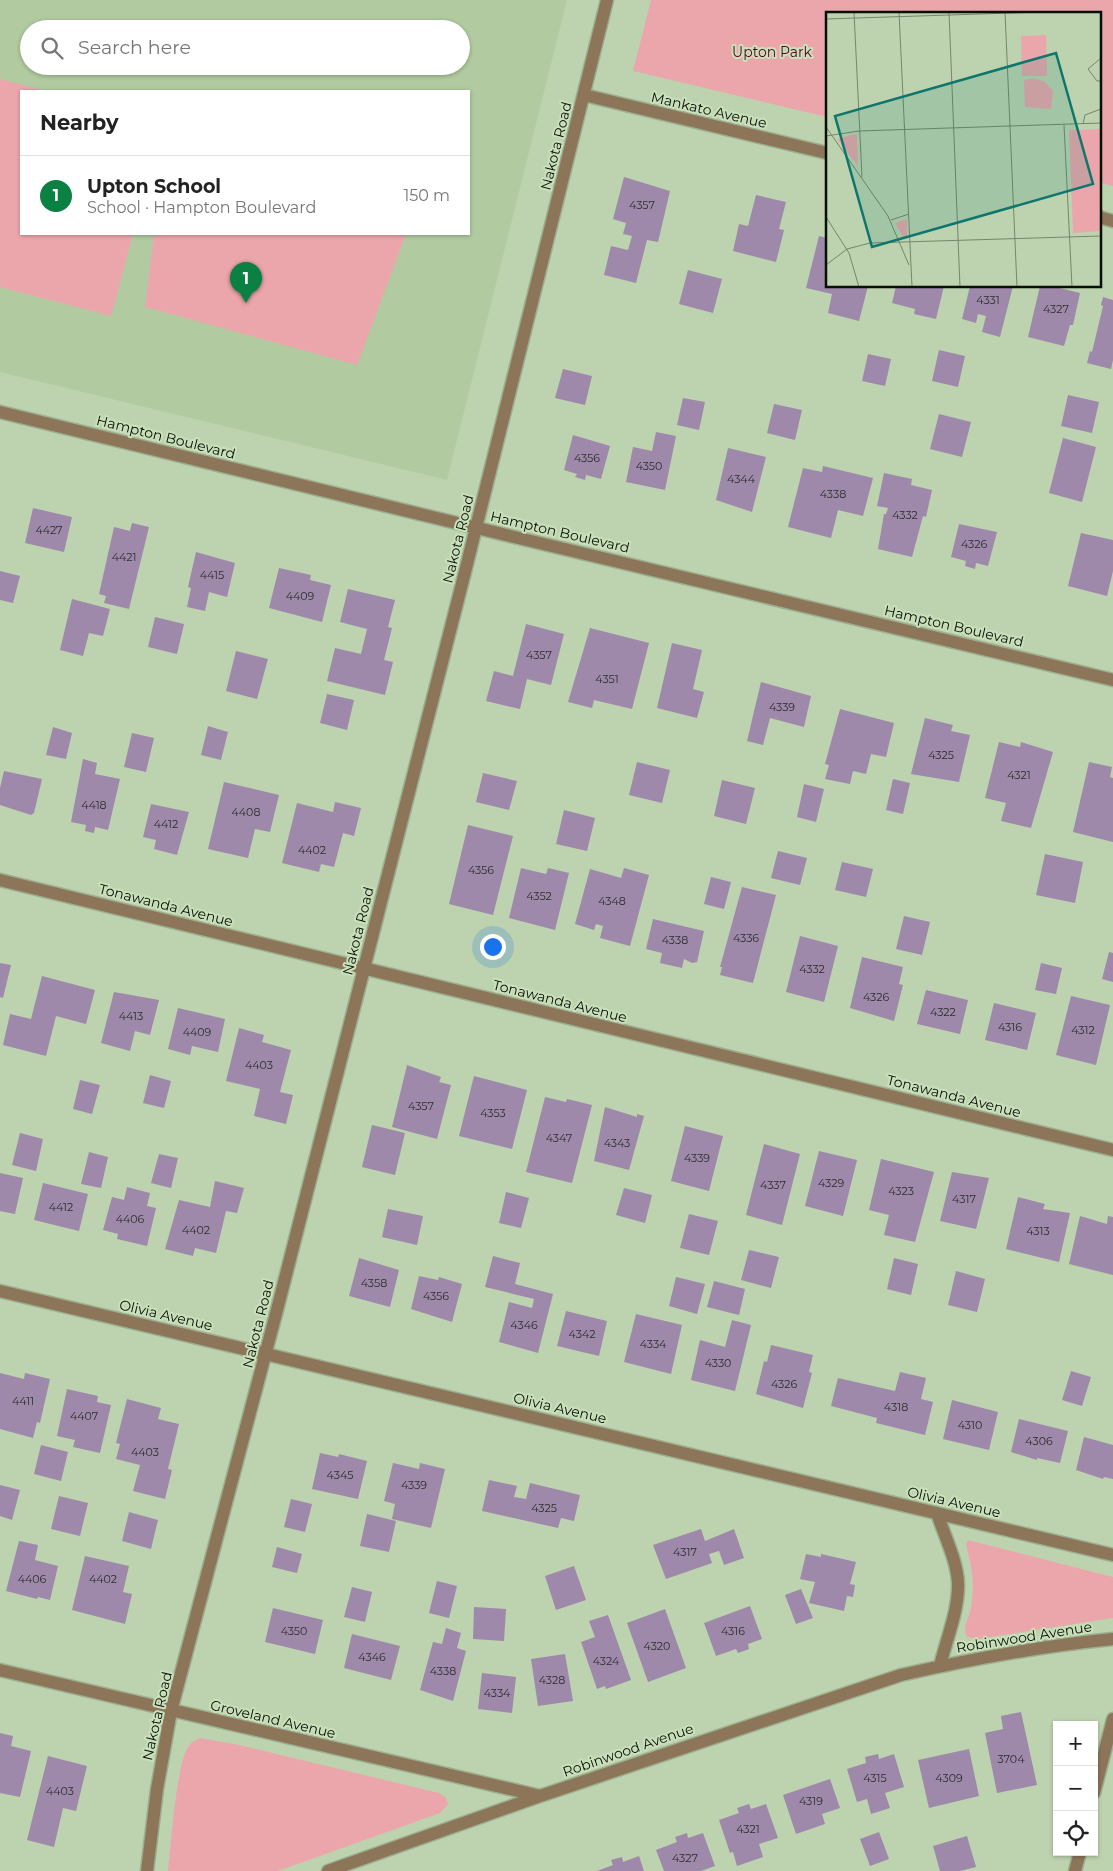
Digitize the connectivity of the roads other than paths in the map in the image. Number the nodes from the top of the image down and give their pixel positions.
1 (607, 0) edge
2 (584, 95) junction
3 (826, 153) edge
4 (1100, 217) edge
5 (1113, 221) edge
6 (0, 412) edge
7 (476, 528) junction
8 (1113, 680) edge
9 (0, 880) edge
10 (364, 968) junction
11 (1113, 1150) edge
12 (0, 1291) edge
13 (266, 1354) junction
14 (937, 1513) junction
15 (1113, 1555) edge
16 (1113, 1640) edge
17 (940, 1666) junction
18 (0, 1670) edge
19 (171, 1711) junction
20 (1113, 1719) edge
21 (1098, 1777) edge
22 (540, 1796) junction
23 (1079, 1856) edge
24 (147, 1871) edge
25 (328, 1871) edge
26 (1075, 1871) edge

1 - 2 street, Nakota Road
2 - 3 street, Mankato Avenue
2 - 7 street, Nakota Road
4 - 5 street
6 - 7 street, Hampton Boulevard
7 - 8 street, Hampton Boulevard
7 - 10 street, Nakota Road
9 - 10 street, Tonawanda Avenue
10 - 11 street, Tonawanda Avenue
10 - 13 street, Nakota Road
12 - 13 street, Olivia Avenue
13 - 14 street, Olivia Avenue
13 - 19 street, Nakota Road
14 - 15 street, Olivia Avenue
14 - 17 street, Robinwood Avenue
16 - 17 street, Robinwood Avenue
17 - 22 street, Robinwood Avenue
18 - 19 street, Groveland Avenue
19 - 22 street, Groveland Avenue
19 - 24 street, Nakota Road
20 - 21 street
22 - 25 street, Robinwood Avenue
23 - 26 street

